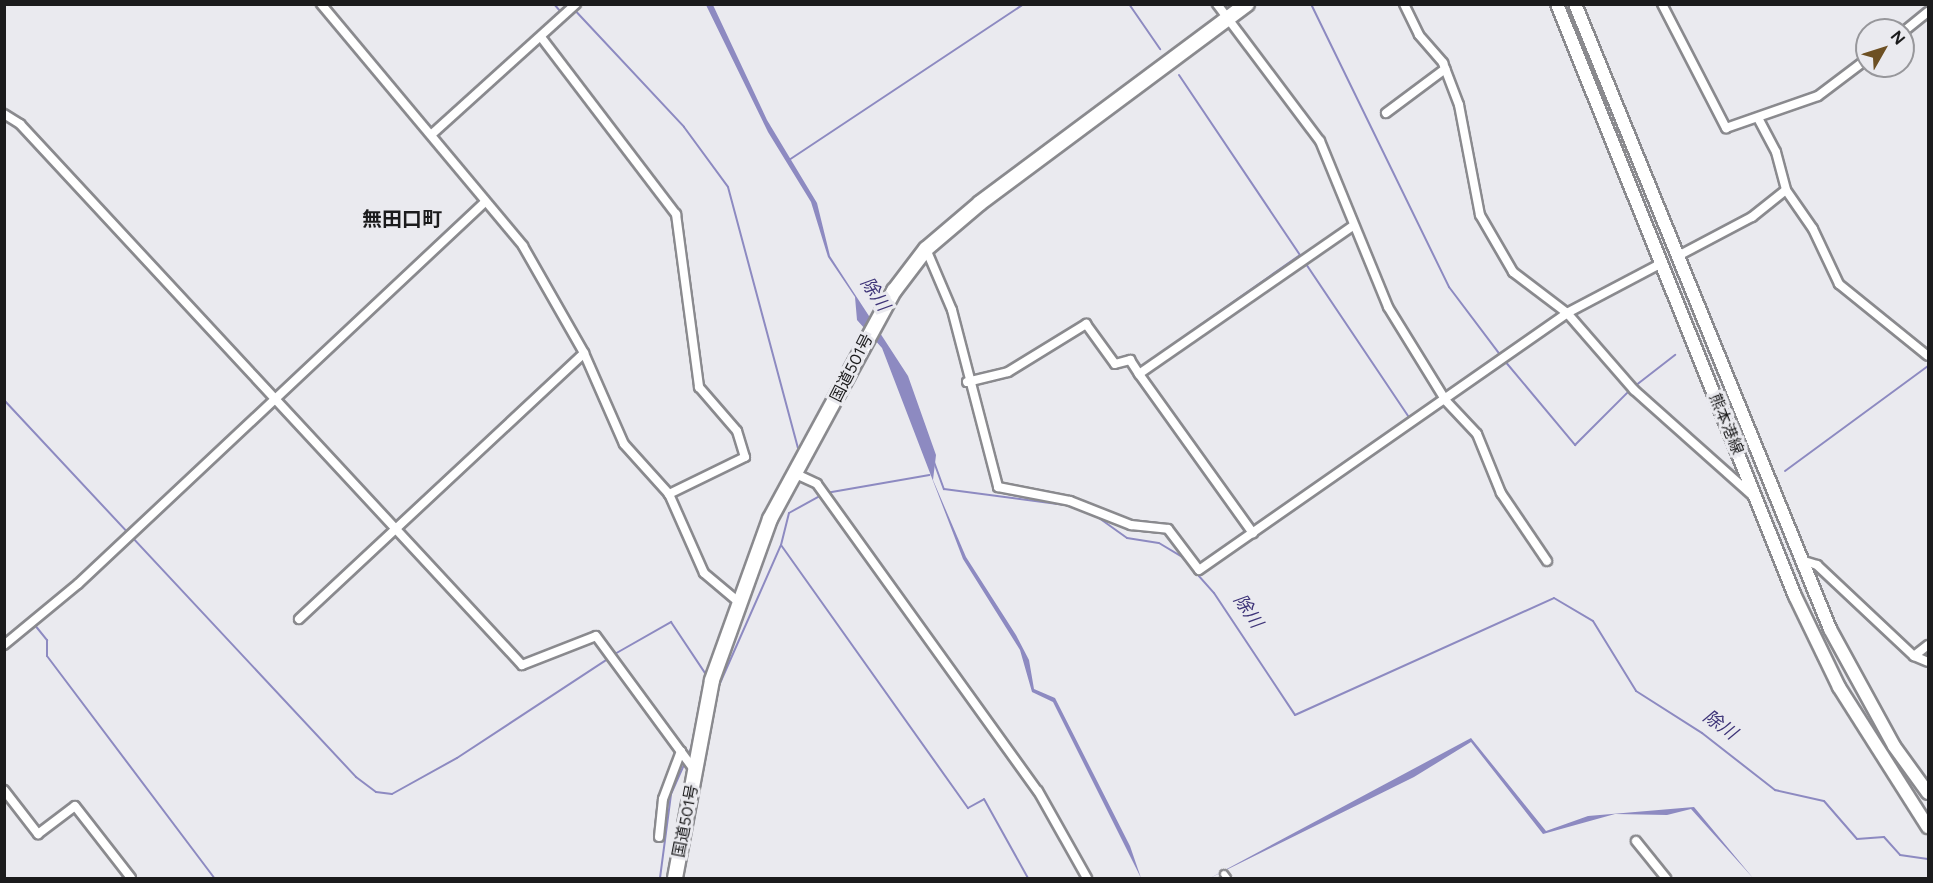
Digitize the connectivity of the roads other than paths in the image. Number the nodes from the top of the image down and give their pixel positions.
1 (321, 4) edge
2 (576, 4) edge
3 (1217, 4) edge
4 (1248, 4) edge
5 (1404, 4) edge
6 (1557, 4) edge
7 (1575, 4) edge
8 (1662, 4) edge
9 (1929, 12) edge
10 (1228, 20) junction
11 (1915, 23) edge
12 (541, 37) junction
13 (1855, 68) edge
14 (1445, 69) junction
15 (1386, 113) dead end
16 (4, 114) edge
17 (1758, 118) junction
18 (432, 134) junction
19 (1786, 190) junction
20 (485, 202) junction
21 (1353, 226) junction
22 (926, 249) junction
23 (1678, 256) junction
24 (1662, 263) junction
25 (1567, 313) junction
26 (584, 353) junction
27 (1929, 356) edge
28 (1139, 374) junction
29 (967, 382) junction
30 (275, 400) junction
31 (1446, 401) junction
32 (796, 474) junction
33 (669, 494) junction
34 (1754, 496) junction
35 (395, 530) junction
36 (1253, 533) junction
37 (1800, 560) junction
38 (1547, 561) dead end
39 (741, 604) junction
40 (299, 619) dead end
41 (4, 645) edge
42 (1929, 645) edge
43 (1914, 656) junction
44 (1929, 662) edge
45 (681, 751) junction
46 (696, 773) junction
47 (1920, 782) junction
48 (4, 790) edge
49 (1929, 793) edge
50 (1904, 794) junction
51 (1929, 826) edge
52 (659, 837) dead end
53 (1636, 841) dead end
54 (131, 879) edge
55 (675, 879) edge
56 (1087, 879) edge
57 (1666, 879) edge

1 - 18 street
2 - 12 street
3 - 10 street
4 - 10 highway, 国道501号
5 - 14 street
6 - 24 main road, 熊本港線
7 - 23 main road, 熊本港線
8 - 17 street
9 - 11 street
10 - 21 street
10 - 22 highway, 国道501号
12 - 18 street
12 - 33 street
13 - 17 street
14 - 15 street
14 - 25 street
16 - 30 street
17 - 19 street
18 - 20 street
19 - 23 street
19 - 27 street
20 - 26 street
20 - 30 street
21 - 28 street
21 - 31 street
22 - 29 street
22 - 32 highway, 国道501号
23 - 37 main road, 熊本港線
24 - 25 street
24 - 34 main road, 熊本港線
25 - 31 street
25 - 34 street
26 - 33 street
26 - 35 street
28 - 29 street
28 - 36 street
29 - 36 street
30 - 35 street
30 - 41 street
31 - 36 street
31 - 38 street
32 - 39 highway, 国道501号
32 - 56 street
33 - 39 street
34 - 50 main road, 熊本港線
35 - 40 street
35 - 45 street
37 - 43 street
37 - 47 main road, 熊本港線
39 - 46 highway, 国道501号
42 - 43 street
43 - 44 street
45 - 46 street
45 - 52 street
46 - 55 highway, 国道501号
47 - 49 main road, 熊本港線
47 - 50 main road
48 - 54 street
50 - 51 main road, 熊本港線
53 - 57 street

